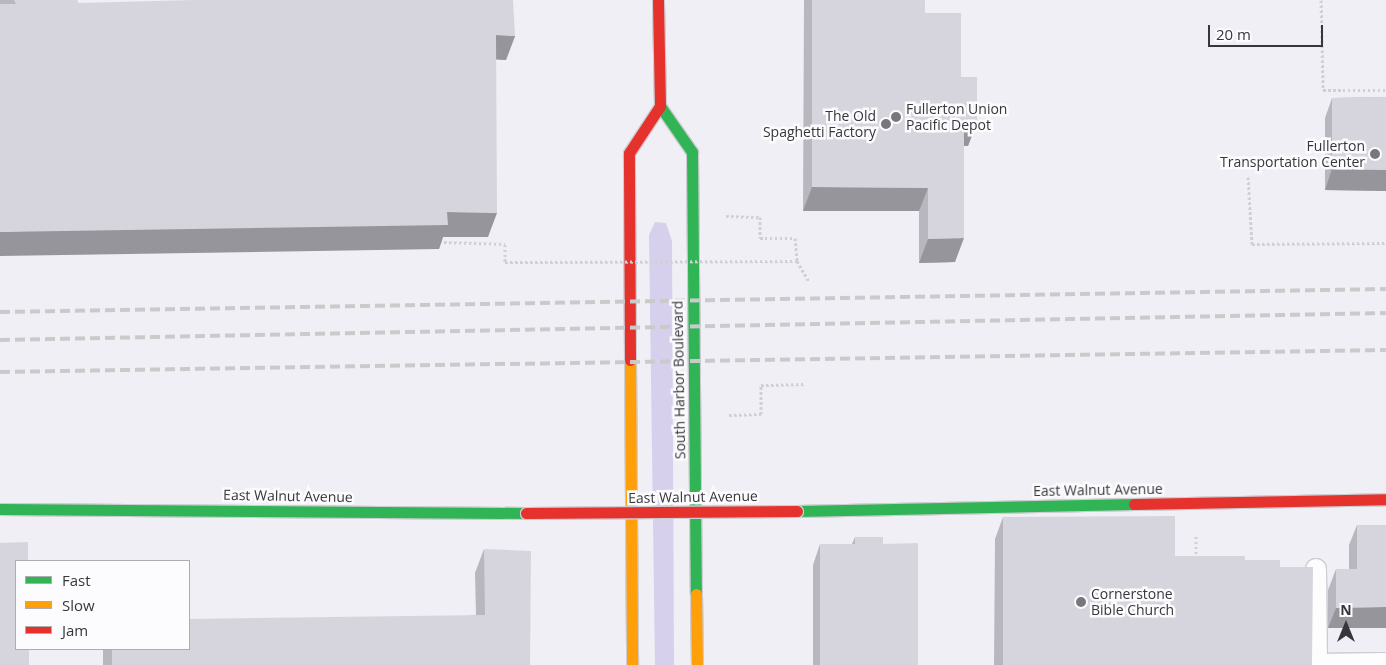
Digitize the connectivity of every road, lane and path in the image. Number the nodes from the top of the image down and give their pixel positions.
1 (658, 0) edge
2 (1321, 0) edge
3 (1386, 90) edge
4 (660, 106) junction
5 (1248, 176) dead end
6 (720, 216) dead end
7 (438, 242) edge
8 (1386, 243) edge
9 (797, 261) junction
10 (809, 282) dead end
11 (806, 384) dead end
12 (720, 415) dead end
13 (1386, 500) edge
14 (1196, 503) junction
15 (0, 509) edge
16 (1316, 569) dead end
17 (1196, 570) edge
18 (1386, 663) edge
19 (1317, 664) edge
20 (632, 665) edge
21 (697, 665) edge

1 - 4 street
2 - 3 path
4 - 20 street
4 - 21 street, South Harbor Boulevard
5 - 8 path
6 - 9 path
7 - 9 path, bridge
9 - 10 path
11 - 12 path
13 - 14 street, East Walnut Avenue
14 - 15 street, East Walnut Avenue, bridge
14 - 17 path
16 - 19 lane
18 - 19 lane

